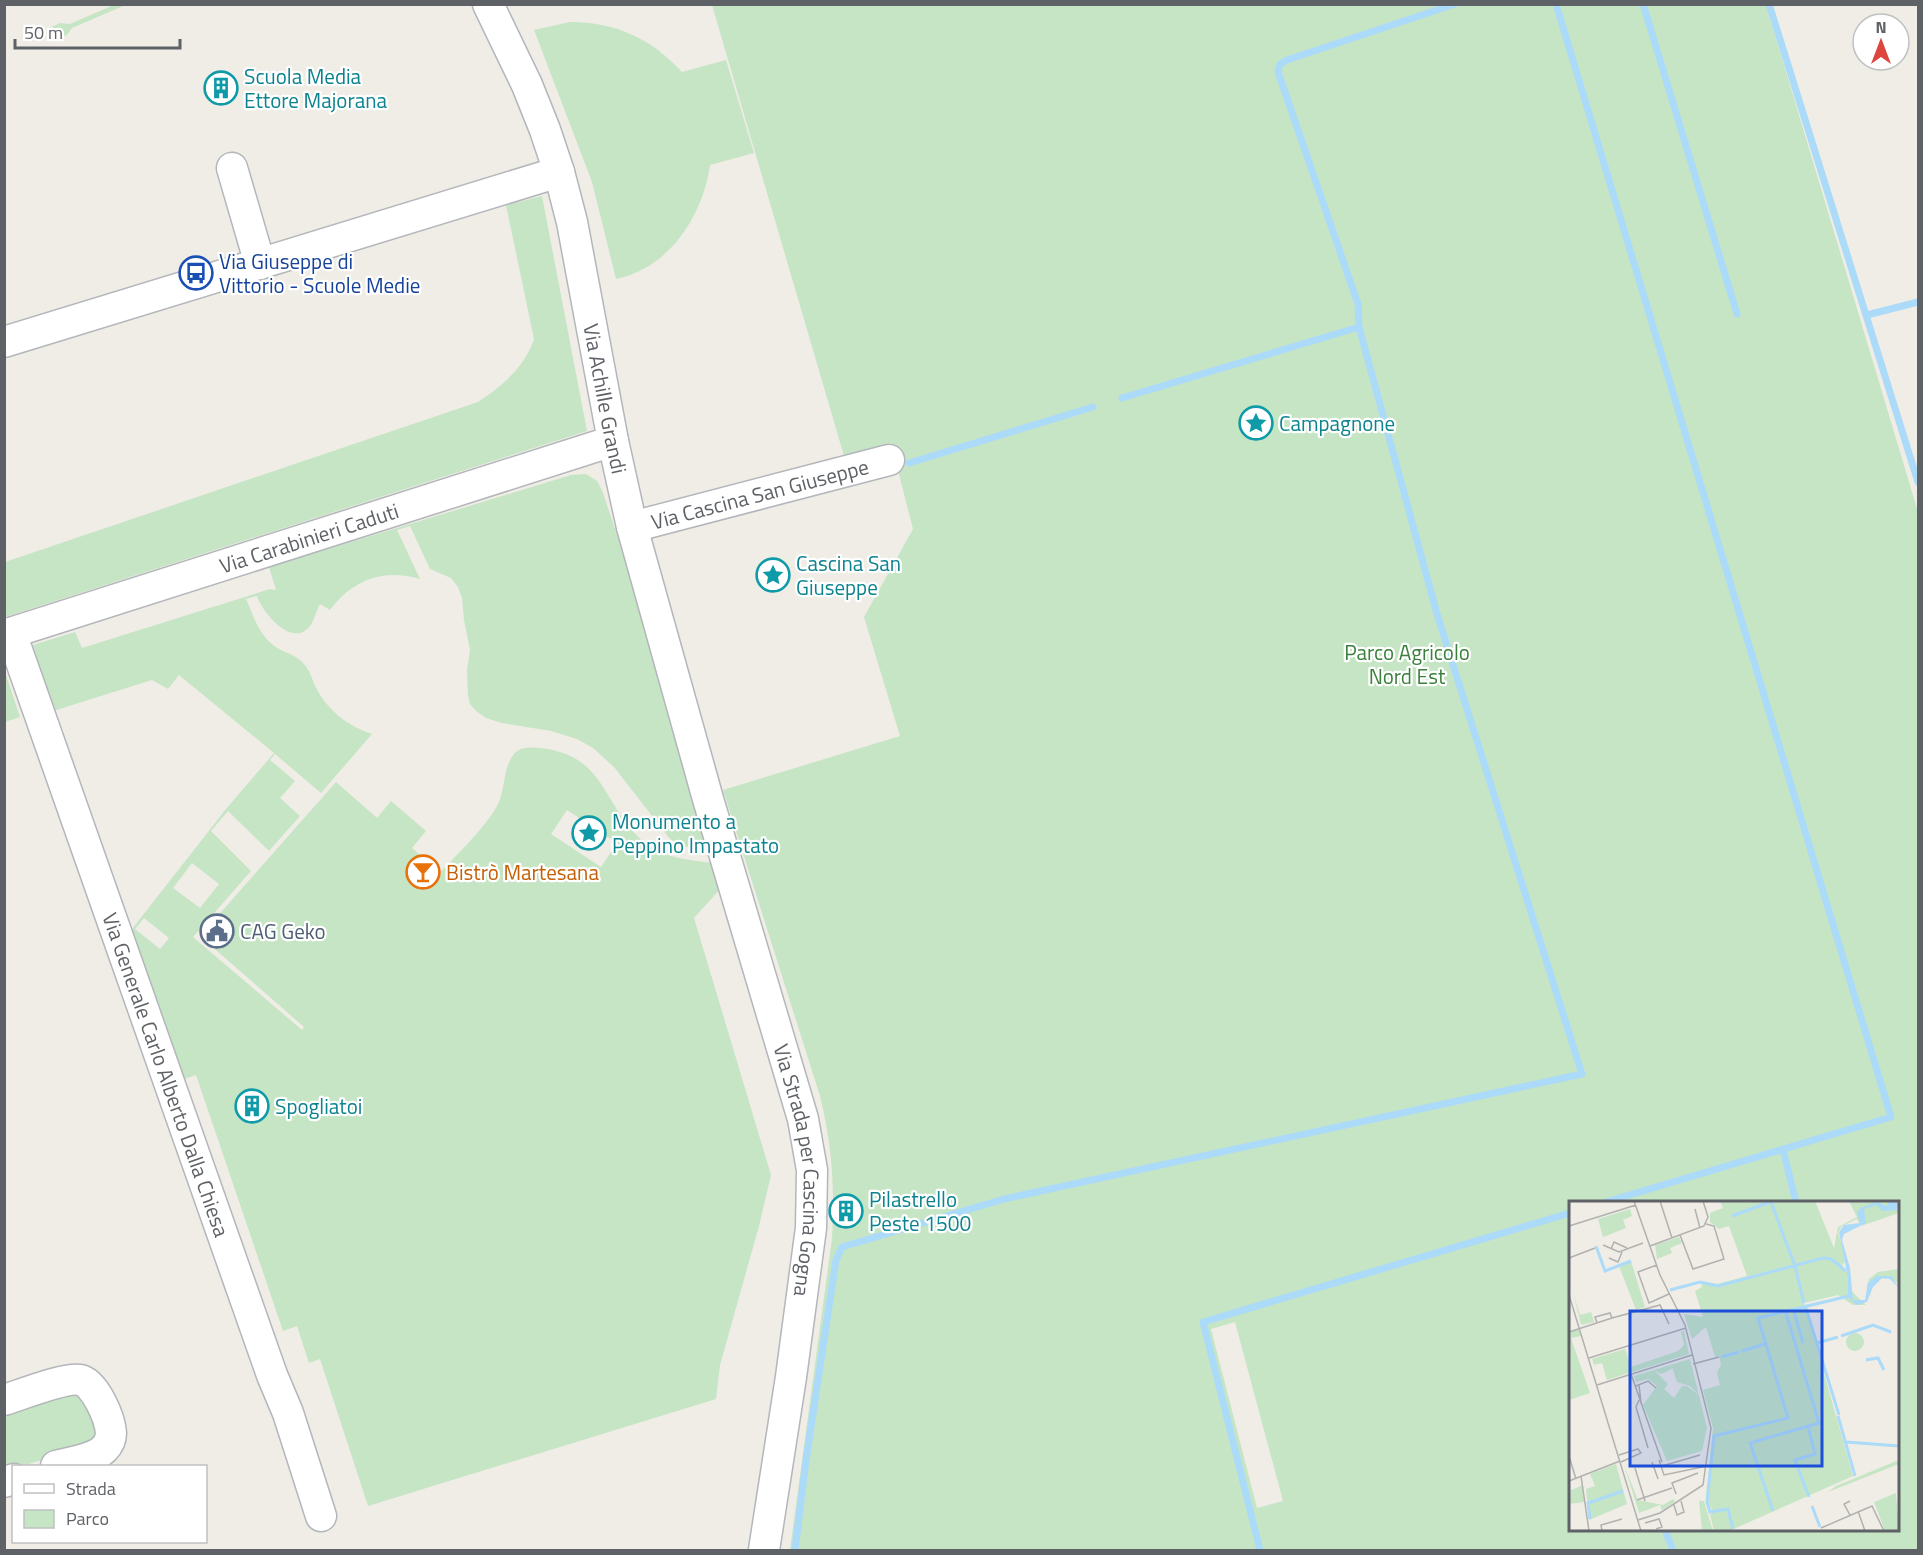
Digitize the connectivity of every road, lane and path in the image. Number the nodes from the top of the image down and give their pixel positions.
1 (488, 4) edge
2 (232, 168) dead end
3 (559, 172) junction
4 (260, 264) junction
5 (4, 342) edge
6 (613, 441) junction
7 (889, 460) dead end
8 (632, 527) junction
9 (8, 634) edge
10 (708, 800) joint
11 (4, 1401) edge
12 (62, 1465) edge
13 (321, 1516) dead end
14 (765, 1551) edge

1 - 3 street, Via Achille Grandi
2 - 4 street
3 - 4 street
3 - 6 street, Via Achille Grandi
4 - 5 street
6 - 8 street, Via Achille Grandi
6 - 9 street, Via Carabinieri Caduti
7 - 8 street, Via Cascina San Giuseppe
8 - 10 street, Via Achille Grandi
9 - 13 street, Via Generale Carlo Alberto Dalla Chiesa
10 - 14 street, Via Strada per Cascina Gogna
11 - 12 street

